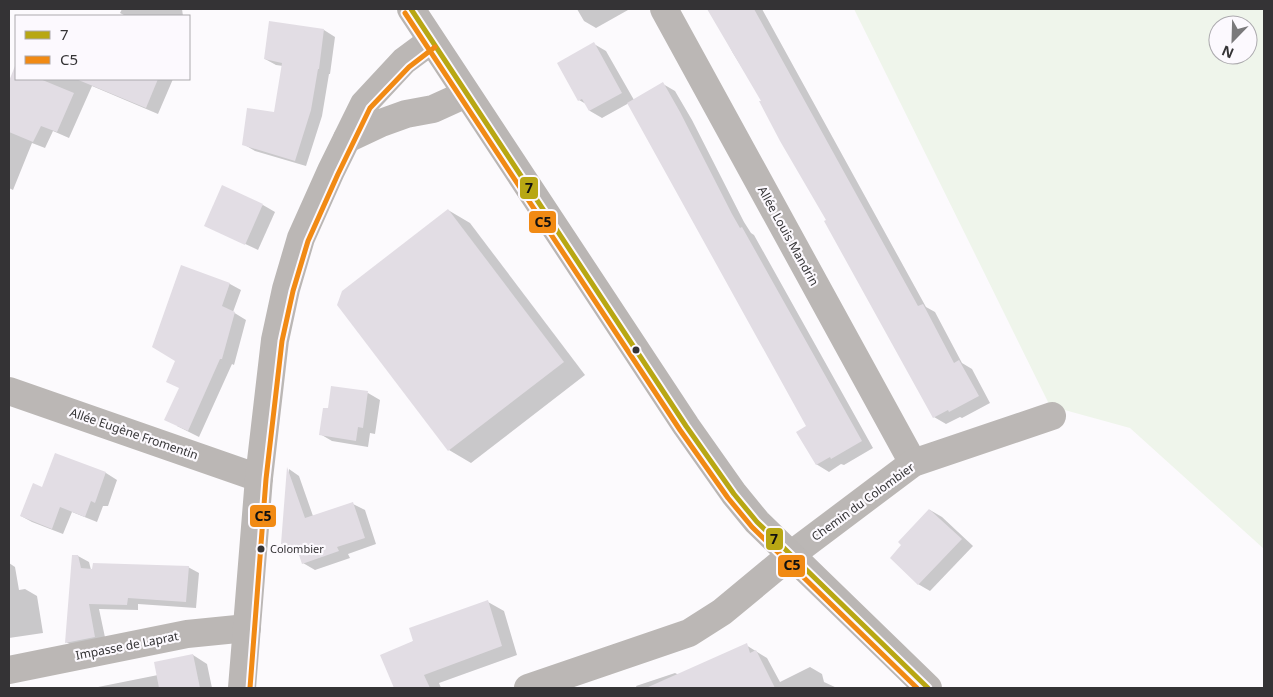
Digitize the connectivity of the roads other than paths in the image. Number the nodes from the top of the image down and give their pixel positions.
1 (410, 9) edge
2 (664, 9) edge
3 (431, 41) junction
4 (466, 94) junction
5 (348, 139) junction
6 (9, 391) edge
7 (1052, 416) dead end
8 (913, 463) junction
9 (259, 478) junction
10 (792, 554) junction
11 (247, 628) junction
12 (9, 670) edge
13 (242, 688) edge
14 (528, 688) edge
15 (928, 688) edge

1 - 3 main road
2 - 8 street, Allée Louis Mandrin
3 - 4 main road
3 - 5 street
4 - 5 street
4 - 10 main road
5 - 9 street
6 - 9 street, Allée Eugène Fromentin
7 - 8 street, Chemin du Colombier
8 - 10 street, Chemin du Colombier
9 - 11 street
10 - 14 street, Chemin du Colombier
10 - 15 main road
11 - 12 street, Impasse de Laprat
11 - 13 street

